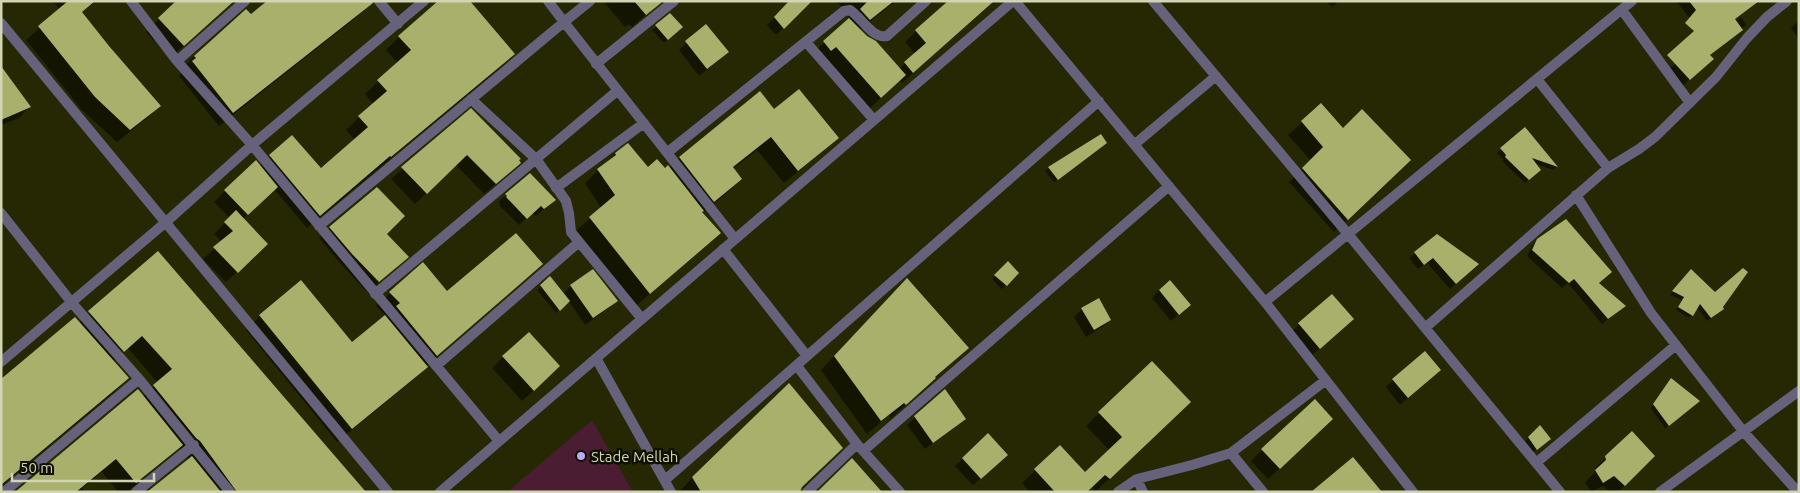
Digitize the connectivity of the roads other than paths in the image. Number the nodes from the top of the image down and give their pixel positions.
1 (131, 1) edge
2 (245, 1) edge
3 (379, 1) edge
4 (424, 1) edge
5 (548, 1) edge
6 (590, 1) edge
7 (674, 1) edge
8 (926, 1) edge
9 (1014, 1) edge
10 (1153, 1) edge
11 (1632, 1) edge
12 (1787, 1) edge
13 (1622, 10) junction
14 (1, 22) edge
15 (564, 22) junction
16 (398, 24) junction
17 (806, 42) junction
18 (177, 61) junction
19 (596, 64) junction
20 (1216, 76) junction
21 (1537, 80) junction
22 (617, 91) junction
23 (471, 99) junction
24 (1099, 101) junction
25 (1690, 103) junction
26 (874, 120) junction
27 (644, 124) junction
28 (1135, 144) junction
29 (252, 145) junction
30 (668, 152) junction
31 (536, 159) junction
32 (1608, 168) junction
33 (1169, 186) junction
34 (556, 188) junction
35 (1576, 195) junction
36 (1, 213) edge
37 (166, 222) junction
38 (319, 226) junction
39 (1348, 234) junction
40 (735, 239) junction
41 (579, 242) junction
42 (723, 250) junction
43 (375, 294) junction
44 (1265, 302) junction
45 (72, 303) junction
46 (642, 319) junction
47 (1424, 328) junction
48 (1676, 344) junction
49 (807, 356) junction
50 (596, 358) junction
51 (1, 362) edge
52 (436, 366) junction
53 (797, 366) junction
54 (138, 379) junction
55 (1326, 380) junction
56 (1798, 392) edge
57 (1743, 431) junction
58 (499, 441) junction
59 (194, 446) junction
60 (860, 447) junction
61 (1231, 453) junction
62 (1536, 463) junction
63 (1137, 479) junction
64 (665, 480) junction
65 (4, 492) edge
66 (136, 492) edge
67 (230, 492) edge
68 (388, 492) edge
69 (440, 492) edge
70 (672, 492) edge
71 (806, 492) edge
72 (900, 492) edge
73 (1118, 492) edge
74 (1143, 492) edge
75 (1264, 492) edge
76 (1413, 492) edge
77 (1560, 492) edge
78 (1660, 492) edge
79 (1798, 492) edge

1 - 18 street
2 - 18 street
3 - 16 street
4 - 16 street
5 - 15 street
6 - 15 street
7 - 19 street
8 - 17 street
9 - 24 street
9 - 26 street
10 - 20 street
11 - 13 street
12 - 25 street
13 - 21 street
13 - 25 street
14 - 37 street
15 - 19 street
15 - 23 street
16 - 29 street
17 - 26 street
17 - 30 street
18 - 29 street
19 - 22 street
20 - 28 street
20 - 39 street
21 - 32 street
21 - 39 street
22 - 27 street
22 - 31 street
23 - 31 street
23 - 38 street
24 - 28 street
24 - 49 street
25 - 32 street
26 - 40 street
27 - 30 street
27 - 34 street
28 - 33 street
29 - 37 street
29 - 38 street
30 - 40 street
31 - 34 street
31 - 43 street
32 - 35 street
33 - 44 street
33 - 60 street
34 - 41 street
35 - 47 street
35 - 48 street
36 - 45 street
37 - 45 street
37 - 68 street
38 - 43 street
39 - 44 street
39 - 47 street
40 - 42 street
41 - 46 street
41 - 52 street
42 - 46 street
42 - 49 street
43 - 52 street
44 - 55 street
45 - 51 street
45 - 54 street
46 - 50 street
47 - 62 street
48 - 57 street
48 - 62 street
49 - 53 street
50 - 58 street
50 - 64 street
52 - 58 street
53 - 60 street
53 - 64 street
54 - 59 street
54 - 65 street
55 - 61 street
55 - 76 street
56 - 57 street
57 - 78 street
57 - 79 street
58 - 69 street
59 - 66 street
59 - 67 street
60 - 71 street
60 - 72 street
61 - 63 street
61 - 75 street
62 - 77 street
63 - 73 street
63 - 74 street
64 - 70 street

